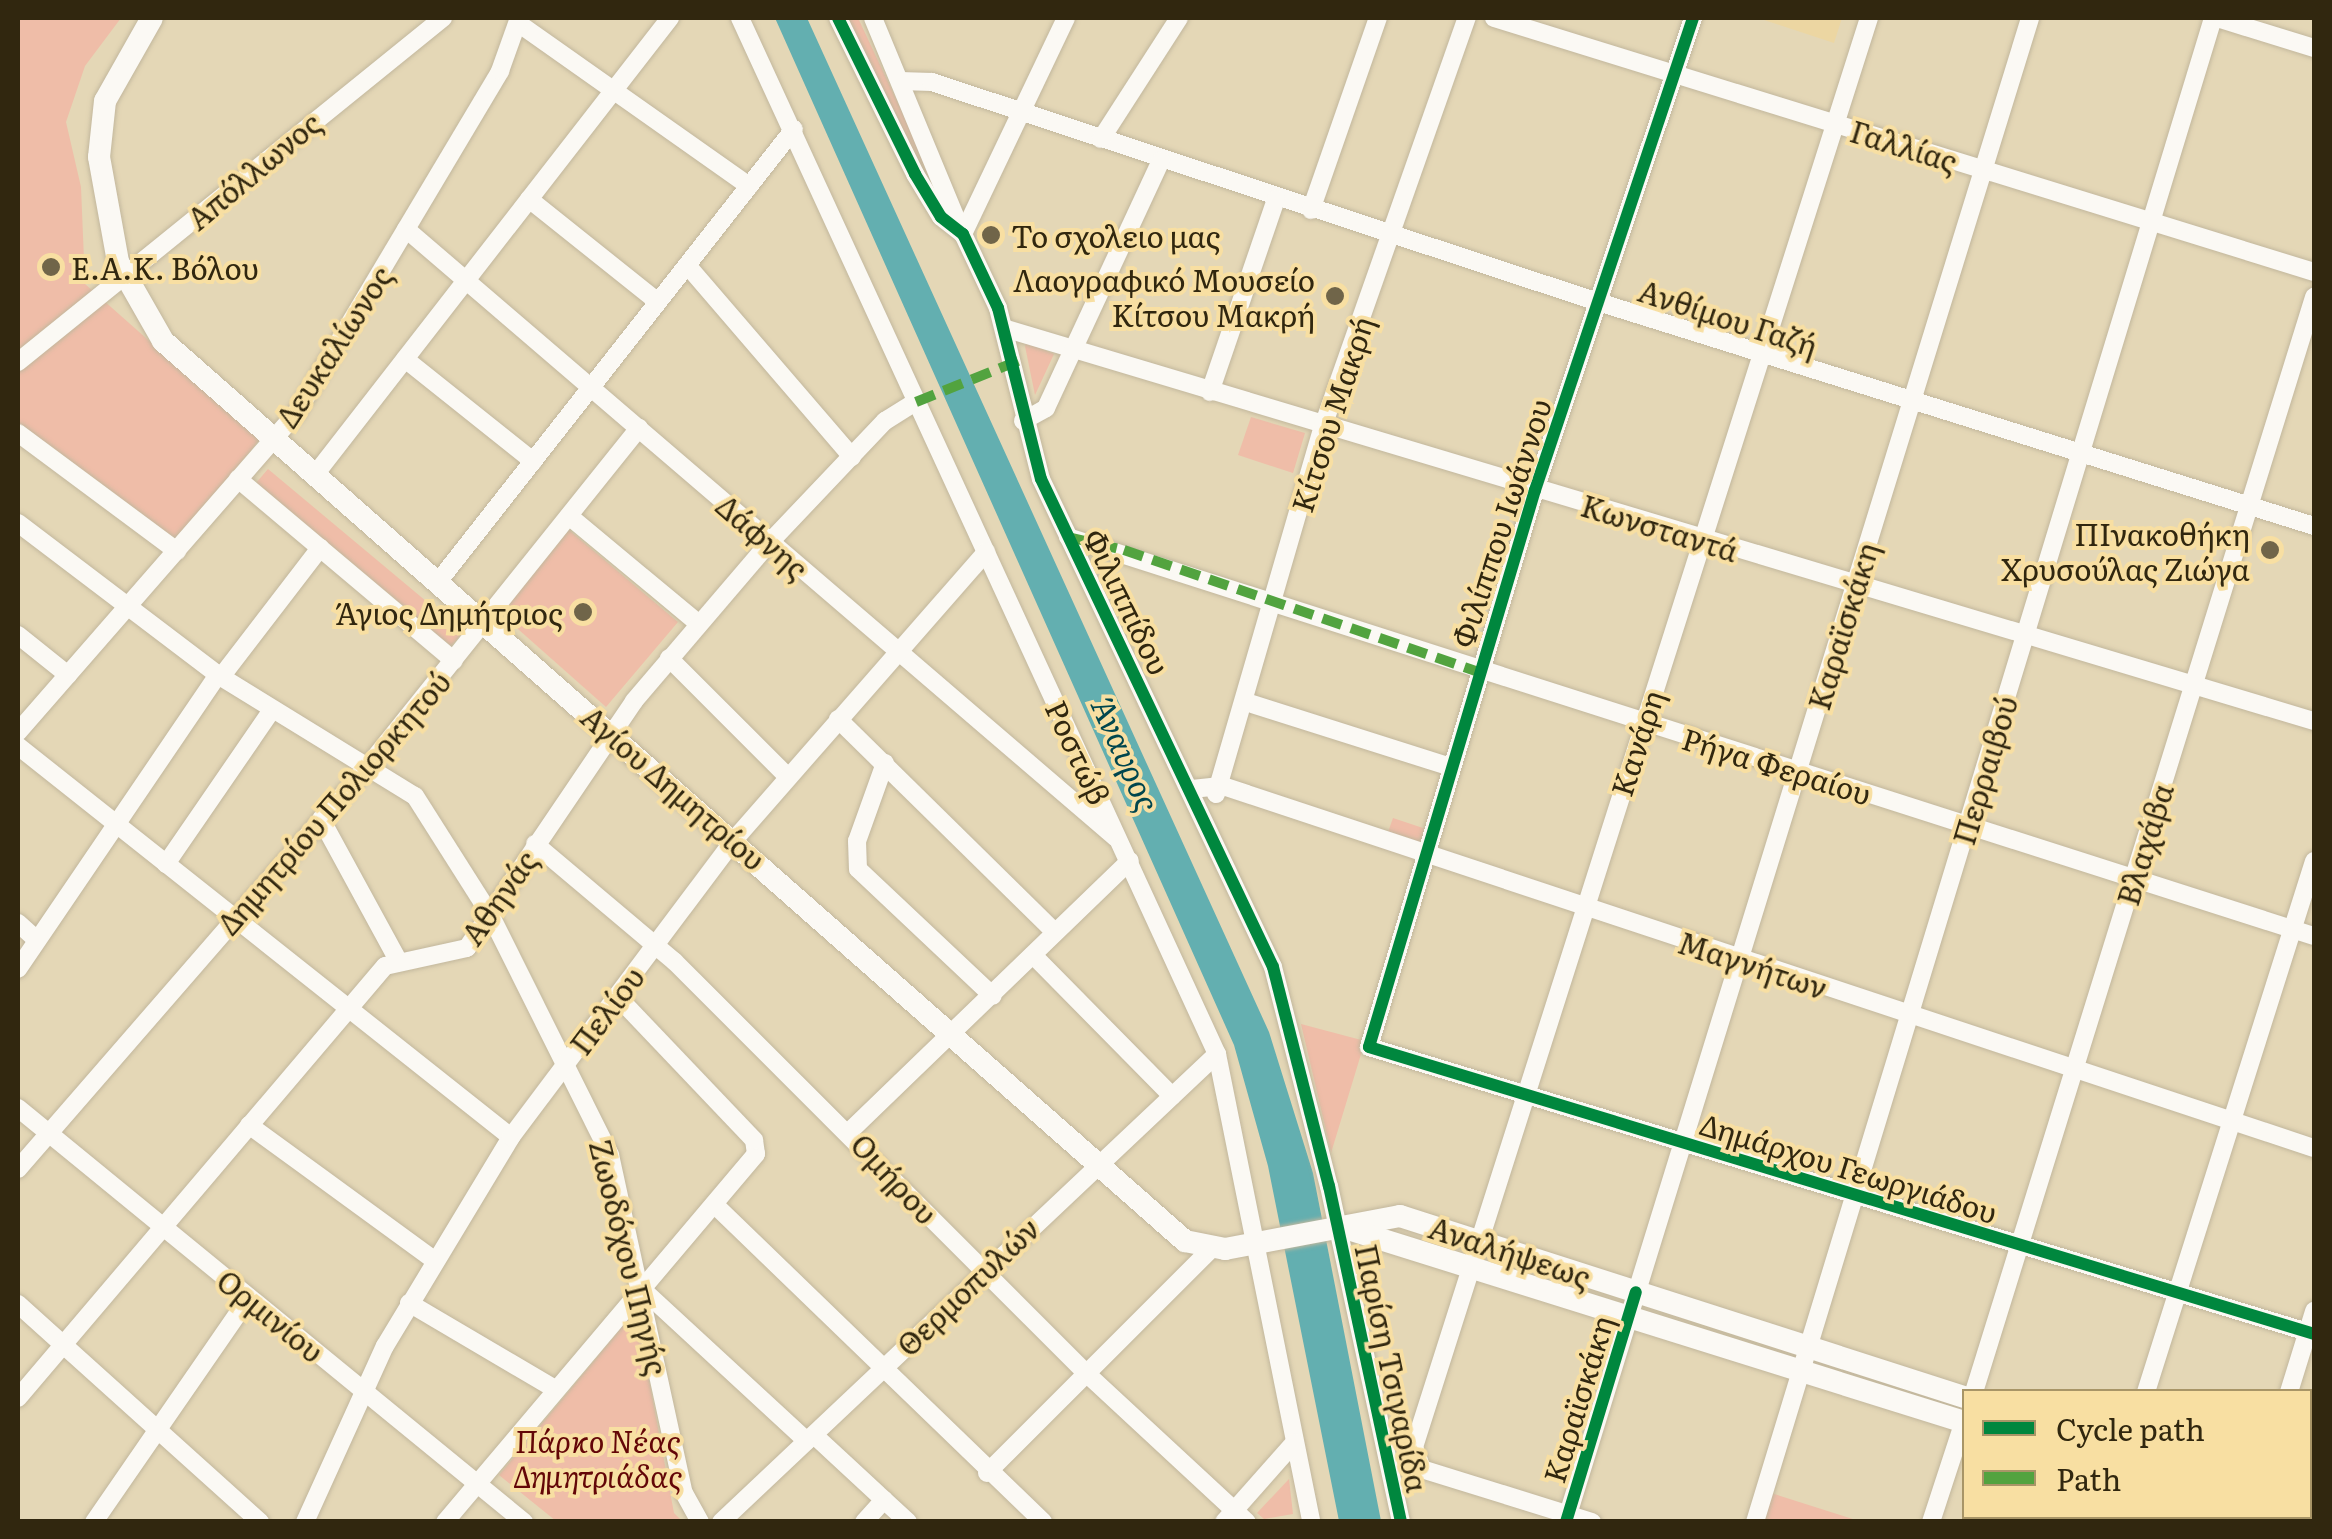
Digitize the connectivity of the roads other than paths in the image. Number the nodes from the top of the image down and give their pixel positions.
1 (152, 18) edge
2 (670, 18) edge
3 (740, 18) edge
4 (838, 18) edge
5 (873, 18) edge
6 (1066, 18) edge
7 (1179, 18) edge
8 (1378, 18) edge
9 (1467, 18) edge
10 (1494, 18) edge
11 (1692, 18) edge
12 (1868, 18) edge
13 (2030, 18) edge
14 (2215, 18) edge
15 (430, 20) edge
16 (518, 20) edge
17 (2314, 48) edge
18 (1674, 73) junction
19 (900, 81) junction
20 (614, 90) junction
21 (1021, 112) junction
22 (1834, 123) junction
23 (794, 129) junction
24 (1101, 140) junction
25 (1162, 160) junction
26 (1983, 169) junction
27 (749, 186) junction
28 (1276, 198) junction
29 (529, 199) junction
30 (1311, 210) junction
31 (2152, 220) junction
32 (406, 229) junction
33 (962, 234) junction
34 (1390, 236) junction
35 (687, 264) junction
36 (2314, 272) edge
37 (124, 278) junction
38 (468, 278) junction
39 (2314, 297) edge
40 (658, 302) junction
41 (1598, 302) junction
42 (1007, 330) junction
43 (1075, 351) junction
44 (1759, 353) junction
45 (405, 359) junction
46 (18, 362) edge
47 (592, 386) junction
48 (1210, 392) junction
49 (1911, 401) junction
50 (916, 402) junction
51 (1023, 421) junction
52 (1323, 426) junction
53 (640, 428) junction
54 (18, 433) edge
55 (272, 440) junction
56 (2080, 454) junction
57 (852, 456) junction
58 (533, 461) junction
59 (314, 476) junction
60 (238, 479) junction
61 (1535, 490) junction
62 (2249, 505) junction
63 (569, 516) junction
64 (18, 522) edge
65 (2314, 526) edge
66 (1068, 538) junction
67 (1700, 540) junction
68 (770, 542) junction
69 (320, 548) junction
70 (177, 551) junction
71 (986, 552) junction
72 (438, 582) junction
73 (1854, 585) junction
74 (1273, 606) junction
75 (129, 607) junction
76 (484, 623) junction
77 (699, 624) junction
78 (18, 635) edge
79 (2025, 635) junction
80 (897, 651) junction
81 (670, 658) junction
82 (454, 662) junction
83 (1479, 672) junction
84 (68, 675) junction
85 (220, 676) junction
86 (2194, 685) junction
87 (1246, 702) junction
88 (272, 711) junction
89 (838, 719) junction
90 (2314, 721) edge
91 (1643, 723) junction
92 (610, 730) junction
93 (18, 732) edge
94 (18, 746) edge
95 (885, 763) junction
96 (370, 765) junction
97 (1451, 768) junction
98 (1797, 772) junction
99 (788, 776) junction
100 (1223, 786) junction
101 (1192, 789) junction
102 (1202, 810) junction
103 (320, 819) junction
104 (114, 822) junction
105 (1968, 824) junction
106 (734, 840) junction
107 (1121, 842) junction
108 (535, 844) junction
109 (1426, 854) junction
110 (1130, 860) junction
111 (2314, 860) edge
112 (166, 864) junction
113 (2134, 878) junction
114 (1584, 908) junction
115 (490, 914) junction
116 (233, 917) junction
117 (18, 923) edge
118 (2292, 928) junction
119 (1056, 932) junction
120 (2314, 936) edge
121 (37, 940) junction
122 (654, 944) junction
123 (1033, 956) junction
124 (1738, 960) junction
125 (400, 962) junction
126 (18, 969) edge
127 (617, 996) junction
128 (992, 996) junction
129 (346, 1007) junction
130 (1910, 1014) junction
131 (953, 1035) junction
132 (1369, 1047) joint
133 (1217, 1054) junction
134 (566, 1063) junction
135 (2076, 1067) junction
136 (1528, 1095) junction
137 (1172, 1096) junction
138 (18, 1108) edge
139 (2230, 1119) junction
140 (248, 1125) junction
141 (850, 1131) junction
142 (48, 1132) junction
143 (510, 1138) junction
144 (1682, 1143) junction
145 (2314, 1148) edge
146 (1096, 1165) junction
147 (18, 1169) edge
148 (1854, 1196) junction
149 (715, 1205) junction
150 (162, 1226) junction
151 (1334, 1226) junction
152 (1482, 1242) junction
153 (1256, 1244) junction
154 (2021, 1245) junction
155 (1210, 1250) junction
156 (434, 1260) junction
157 (1476, 1265) junction
158 (981, 1270) junction
159 (641, 1288) junction
160 (2178, 1290) junction
161 (1636, 1292) junction
162 (250, 1297) junction
163 (409, 1303) junction
164 (18, 1304) edge
165 (2314, 1311) edge
166 (1629, 1315) junction
167 (2311, 1333) edge
168 (62, 1344) junction
169 (1804, 1359) junction
170 (881, 1370) junction
171 (1086, 1373) junction
172 (555, 1389) junction
173 (1975, 1389) edge
174 (2147, 1389) edge
175 (2289, 1389) edge
176 (362, 1390) junction
177 (1962, 1397) edge
178 (18, 1398) edge
179 (1962, 1421) edge
180 (154, 1428) junction
181 (1962, 1428) edge
182 (810, 1438) junction
183 (1294, 1443) junction
184 (988, 1474) junction
185 (477, 1482) junction
186 (884, 1500) junction
187 (1235, 1518) edge
188 (1567, 1518) edge
189 (1308, 1521) edge
190 (94, 1522) edge
191 (260, 1522) edge
192 (305, 1522) edge
193 (445, 1522) edge
194 (524, 1522) edge
195 (700, 1522) edge
196 (721, 1522) edge
197 (864, 1522) edge
198 (908, 1522) edge
199 (1043, 1522) edge
200 (1401, 1522) edge
201 (1592, 1522) edge
202 (1755, 1522) edge
203 (1931, 1522) edge

1 - 37 main road, Αγίου Δημητρίου
2 - 20 street
3 - 23 street, Ροστώβ
4 - 33 street, Φιλιππίδου
5 - 19 street
6 - 21 street
7 - 24 street
8 - 30 street
9 - 34 street, Κίτσου Μακρή
10 - 18 street, Γαλλίας
11 - 18 street, Φιλίππου Ιωάννου
12 - 22 street, Κανάρη
13 - 26 street, Καραϊσκάκη
14 - 17 street
14 - 31 street, Περραιβού
15 - 37 street, Απόλλωνος
16 - 20 street
16 - 32 street, Δευκαλίωνος
18 - 22 street, Γαλλίας
18 - 41 street, Φιλίππου Ιωάννου
19 - 21 street, Ανθίμου Γαζή
19 - 33 street
20 - 27 street
20 - 29 street
21 - 24 street, Ανθίμου Γαζή
21 - 33 street
22 - 26 street, Γαλλίας
22 - 44 street, Κανάρη
23 - 27 street
23 - 50 street, Ροστώβ
24 - 25 street, Ανθίμου Γαζή
25 - 28 street, Ανθίμου Γαζή
25 - 43 street
26 - 31 street, Γαλλίας
26 - 49 street, Καραϊσκάκη
27 - 35 street
28 - 30 street, Ανθίμου Γαζή
28 - 48 street
29 - 38 street
29 - 40 street
30 - 34 street, Ανθίμου Γαζή
31 - 36 street, Γαλλίας
31 - 56 street, Περραιβού
32 - 38 street, Δάφνης
32 - 55 street, Δευκαλίωνος
33 - 42 street, Φιλιππίδου
34 - 41 street, Ανθίμου Γαζή
34 - 52 street, Κίτσου Μακρή
35 - 40 street
35 - 57 street
37 - 46 street, Απόλλωνος
37 - 55 main road, Αγίου Δημητρίου
38 - 45 street
38 - 47 street, Δάφνης
39 - 62 street, Βλαχάβα
40 - 47 street
41 - 44 street, Ανθίμου Γαζή
41 - 61 street, Φιλίππου Ιωάννου
42 - 43 street, Κωνσταντά
42 - 51 street, Φιλιππίδου
43 - 48 street, Κωνσταντά
43 - 51 street
44 - 49 street, Ανθίμου Γαζή
44 - 67 street, Κανάρη
45 - 58 street
45 - 59 street
47 - 53 street, Δάφνης
47 - 58 street
48 - 52 street, Κωνσταντά
49 - 56 street, Ανθίμου Γαζή
49 - 73 street, Καραϊσκάκη
50 - 57 street, Αθηνάς
50 - 71 street, Ροστώβ
51 - 66 street, Φιλιππίδου
52 - 61 street, Κωνσταντά
52 - 74 street, Κίτσου Μακρή
53 - 63 street, Δημητρίου Πολιορκητού
53 - 68 street, Δάφνης
54 - 70 street
55 - 59 main road, Αγίου Δημητρίου
55 - 60 street, Δευκαλίωνος
56 - 62 street, Ανθίμου Γαζή
56 - 79 street, Περραιβού
57 - 68 street, Αθηνάς
58 - 72 street
59 - 72 main road, Αγίου Δημητρίου
60 - 69 street
60 - 70 street, Δευκαλίωνος
61 - 67 street, Κωνσταντά
61 - 83 street, Φιλίππου Ιωάννου
62 - 65 street, Ανθίμου Γαζή
62 - 86 street, Βλαχάβα
63 - 76 street, Δημητρίου Πολιορκητού
63 - 77 street
64 - 75 street, Ζωοδόχου Πηγής
66 - 74 street, Ρήγα Φεραίου
66 - 101 street, Φιλιππίδου
67 - 73 street, Κωνσταντά
67 - 91 street, Κανάρη
68 - 77 street, Αθηνάς
68 - 80 street, Δάφνης
69 - 82 street
69 - 85 street
70 - 75 street, Δευκαλίωνος
71 - 80 street, Πελίου
71 - 107 street, Ροστώβ
72 - 76 main road, Αγίου Δημητρίου
73 - 79 street, Κωνσταντά
73 - 98 street, Καραϊσκάκη
74 - 83 street, Ρήγα Φεραίου
74 - 87 street, Κίτσου Μακρή
75 - 84 street, Δευκαλίωνος
75 - 85 street, Ζωοδόχου Πηγής
76 - 82 street, Δημητρίου Πολιορκητού
76 - 92 main road, Αγίου Δημητρίου
77 - 81 street, Αθηνάς
78 - 84 street
79 - 86 street, Κωνσταντά
79 - 105 street, Περραιβού
80 - 89 street, Πελίου
80 - 107 street, Δάφνης
81 - 92 street, Αθηνάς
81 - 99 street
82 - 96 street, Δημητρίου Πολιορκητού
83 - 91 street, Ρήγα Φεραίου
83 - 97 street, Φιλίππου Ιωάννου
84 - 93 street, Δευκαλίωνος
85 - 88 street, Ζωοδόχου Πηγής
85 - 104 street
86 - 90 street, Κωνσταντά
86 - 113 street, Βλαχάβα
87 - 97 street
87 - 100 street, Κίτσου Μακρή
88 - 96 street, Ζωοδόχου Πηγής
88 - 112 street
89 - 95 street
89 - 99 street, Πελίου
91 - 98 street, Ρήγα Φεραίου
91 - 114 street, Κανάρη
92 - 106 main road, Αγίου Δημητρίου
92 - 108 street, Αθηνάς
94 - 104 street
95 - 119 street
95 - 128 street
96 - 103 street, Δημητρίου Πολιορκητού
96 - 115 street, Ζωοδόχου Πηγής
97 - 109 street, Φιλίππου Ιωάννου
98 - 105 street, Ρήγα Φεραίου
98 - 124 street, Καραϊσκάκη
99 - 106 street, Πελίου
100 - 101 street, Μαγνήτων
100 - 102 street, Κίτσου Μακρή
100 - 109 street, Μαγνήτων
101 - 102 street, Φιλιππίδου
102 - 151 street, Φιλιππίδου
103 - 116 street, Δημητρίου Πολιορκητού
103 - 125 street
104 - 112 street
104 - 121 street
105 - 113 street, Ρήγα Φεραίου
105 - 130 street, Περραιβού
106 - 122 street, Πελίου
106 - 131 main road, Αγίου Δημητρίου
107 - 110 street, Ροστώβ
108 - 115 street, Αθηνάς
108 - 122 street, Ομήρου
109 - 114 street, Μαγνήτων
109 - 132 street, Φιλίππου Ιωάννου
110 - 119 street
110 - 133 street, Ροστώβ
111 - 118 street
112 - 116 street
113 - 118 street, Ρήγα Φεραίου
113 - 135 street, Βλαχάβα
114 - 124 street, Μαγνήτων
114 - 136 street, Κανάρη
115 - 125 street, Αθηνάς
115 - 134 street, Ζωοδόχου Πηγής
116 - 129 street
116 - 142 street, Δημητρίου Πολιορκητού
117 - 121 street
118 - 120 street, Ρήγα Φεραίου
118 - 139 street
119 - 123 street
121 - 126 street
122 - 127 street, Πελίου
122 - 141 street, Ομήρου
123 - 128 street
123 - 137 street
124 - 130 street, Μαγνήτων
124 - 144 street, Καραϊσκάκη
125 - 129 street, Αθηνάς
127 - 134 street, Πελίου
127 - 149 street
128 - 131 street
129 - 140 street, Αθηνάς
129 - 143 street
130 - 135 street, Μαγνήτων
130 - 148 street, Περραιβού
131 - 141 street
131 - 146 main road, Αγίου Δημητρίου
132 - 136 street, Δημάρχου Γεωργιάδου
133 - 137 street, Θερμοπυλών
133 - 153 street, Ροστώβ
134 - 143 street, Πελίου
134 - 159 street, Ζωοδόχου Πηγής
135 - 139 street, Μαγνήτων
135 - 154 street, Βλαχάβα
136 - 144 street, Δημάρχου Γεωργιάδου
136 - 152 street, Κανάρη
137 - 146 street, Θερμοπυλών
138 - 142 street, Ορμινίου
139 - 145 street, Μαγνήτων
139 - 160 street
140 - 150 street, Αθηνάς
140 - 156 street
141 - 158 street, Ομήρου
142 - 147 street, Δημητρίου Πολιορκητού
142 - 150 street, Ορμινίου
143 - 156 street, Πελίου
144 - 148 street, Δημάρχου Γεωργιάδου
144 - 161 street, Καραϊσκάκη
146 - 155 main road, Αγίου Δημητρίου
146 - 158 street, Θερμοπυλών
148 - 154 street, Δημάρχου Γεωργιάδου
148 - 169 street, Περραιβού
149 - 159 street
149 - 170 street
150 - 162 street, Ορμινίου
150 - 168 street, Αθηνάς
151 - 152 main road, Αναλήψεως
151 - 153 main road
151 - 157 main road, Αναλήψεως
151 - 200 street, Παρίση Τσιγαρίδα
152 - 157 street, Κανάρη
152 - 161 main road, Αναλήψεως
153 - 155 main road
153 - 183 street, Ροστώβ
154 - 160 street, Δημάρχου Γεωργιάδου
154 - 173 street, Βλαχάβα
155 - 171 street
156 - 163 street, Πελίου
157 - 166 main road, Αναλήψεως
157 - 188 street, Κανάρη
158 - 170 street, Θερμοπυλών
158 - 171 street, Ομήρου
159 - 172 street
159 - 182 street
159 - 195 street, Ζωοδόχου Πηγής
160 - 167 street, Δημάρχου Γεωργιάδου
160 - 174 street
161 - 166 street, Καραϊσκάκη
161 - 169 main road, Αναλήψεως
162 - 176 street, Ορμινίου
162 - 180 street
163 - 172 street
163 - 176 street, Πελίου
164 - 168 street
165 - 167 street
166 - 169 main road, Αναλήψεως
166 - 188 street, Καραϊσκάκη
167 - 175 street
168 - 178 street, Αθηνάς
168 - 180 street
169 - 177 main road, Αναλήψεως
169 - 179 main road, Αναλήψεως
169 - 202 street, Περραιβού
170 - 182 street, Θερμοπυλών
170 - 184 street
171 - 184 street
171 - 187 street, Ομήρου
172 - 185 street
176 - 185 street, Ορμινίου
176 - 192 street, Πελίου
180 - 190 street
180 - 191 street
181 - 203 street
182 - 186 street
182 - 196 street, Θερμοπυλών
183 - 187 street
183 - 189 street, Ροστώβ
184 - 199 street
185 - 193 street
185 - 194 street, Ορμινίου
186 - 197 street
186 - 198 street
188 - 201 street

